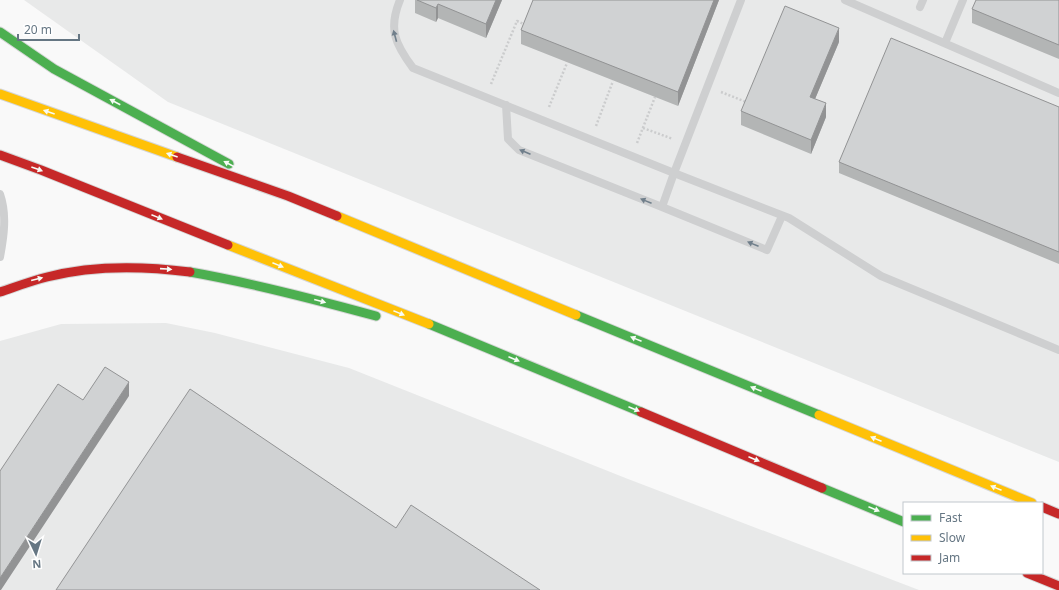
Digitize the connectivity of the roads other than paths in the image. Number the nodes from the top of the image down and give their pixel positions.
1 (400, 0) edge
2 (741, 0) edge
3 (845, 0) edge
4 (963, 0) edge
5 (0, 32) edge
6 (945, 43) junction
7 (1059, 93) edge
8 (0, 94) edge
9 (506, 105) junction
10 (0, 156) edge
11 (674, 173) junction
12 (0, 194) edge
13 (288, 196) junction
14 (662, 207) junction
15 (782, 216) junction
16 (0, 257) edge
17 (0, 292) edge
18 (381, 318) dead end
19 (404, 324) dead end
20 (478, 344) junction
21 (1059, 350) edge
22 (1030, 502) edge
23 (1043, 507) edge
24 (1059, 514) edge
25 (903, 522) edge
26 (1029, 574) edge
27 (1059, 586) edge

9 -> 1 lane
2 - 11 lane
3 - 6 lane
4 - 6 lane
13 -> 5 highway
6 - 7 lane
13 -> 8 highway
9 - 11 lane
14 -> 9 lane
10 -> 20 highway
11 - 14 lane
11 - 15 lane
12 - 16 lane
22 -> 13 highway
15 -> 14 lane
15 - 21 lane
17 -> 18 highway
19 - 20 highway
20 -> 25 highway
23 - 24 highway
26 - 27 highway

